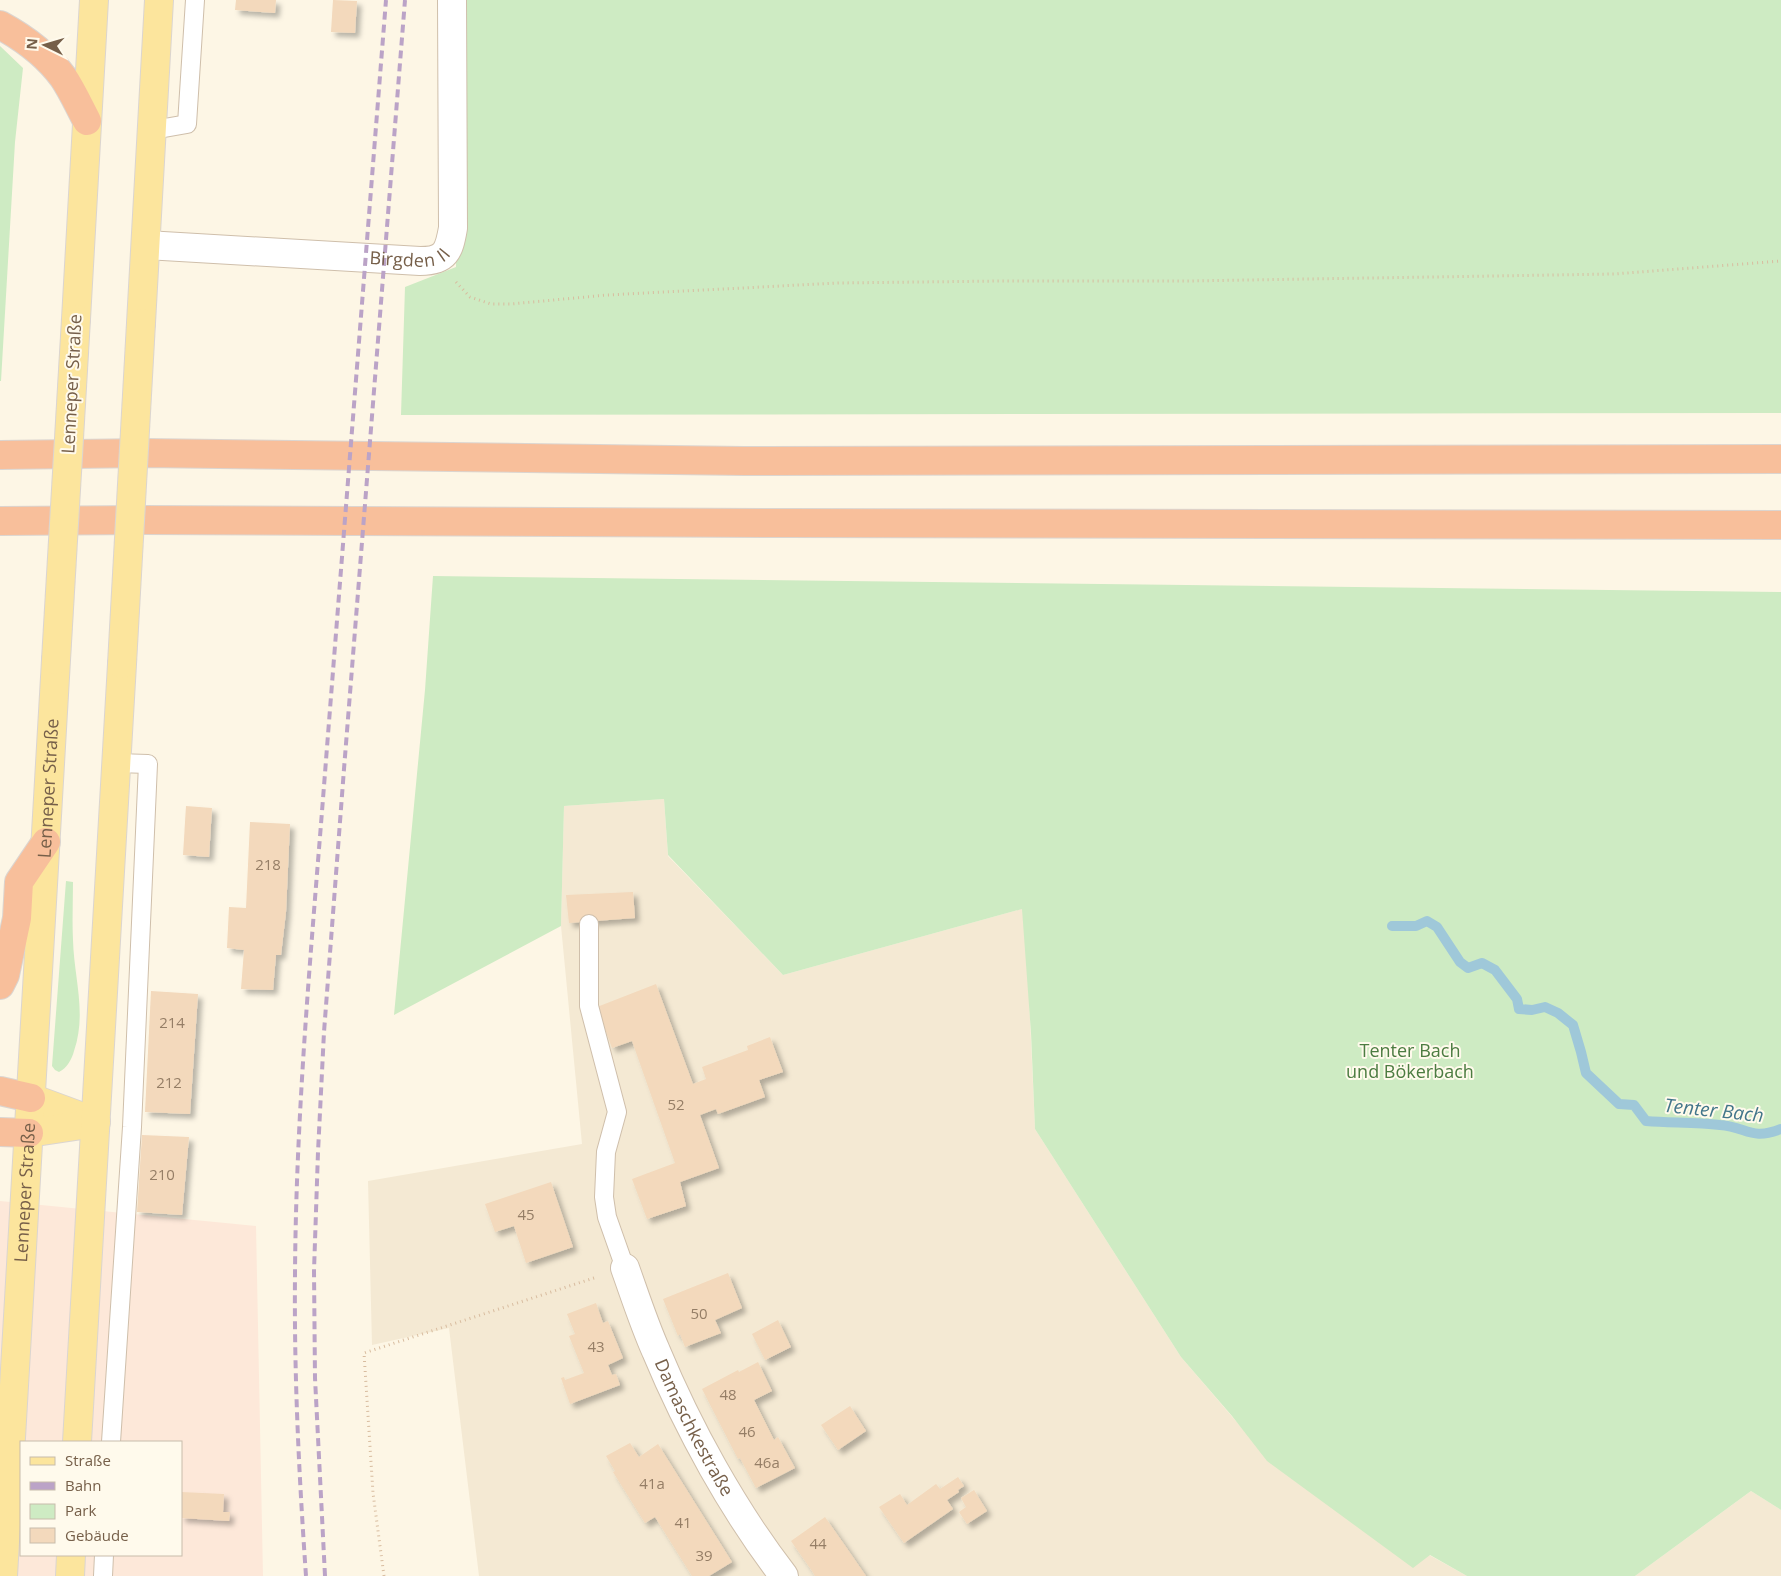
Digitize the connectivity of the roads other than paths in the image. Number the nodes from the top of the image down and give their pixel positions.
1 (94, 0) edge
2 (159, 0) edge
3 (195, 0) edge
4 (452, 0) edge
5 (0, 25) edge
6 (87, 121) junction
7 (153, 130) junction
8 (146, 245) junction
9 (0, 455) edge
10 (1781, 459) edge
11 (0, 521) edge
12 (1781, 525) edge
13 (117, 763) junction
14 (46, 842) junction
15 (589, 924) dead end
16 (0, 986) edge
17 (0, 1091) edge
18 (31, 1098) junction
19 (96, 1122) junction
20 (0, 1132) edge
21 (29, 1133) junction
22 (625, 1268) joint
23 (77, 1441) edge
24 (111, 1441) edge
25 (72, 1556) edge
26 (104, 1556) edge
27 (3, 1576) edge
28 (70, 1576) edge
29 (102, 1576) edge
30 (784, 1576) edge

1 - 6 main road, Lenneper Straße
2 - 7 main road
3 - 7 lane
4 - 8 street, Birgden II
5 - 6 highway
6 - 14 main road, Lenneper Straße, bridge
7 - 8 main road
8 - 13 main road, bridge
9 - 10 highway
11 - 12 highway
13 - 19 main road
13 - 24 lane
14 - 16 highway
14 - 18 main road, Lenneper Straße
15 - 22 lane
17 - 18 highway
18 - 19 main road
18 - 21 main road, Lenneper Straße
19 - 21 main road
19 - 23 main road
20 - 21 highway
21 - 27 main road, Lenneper Straße
22 - 30 street, Damaschkestraße
25 - 28 main road
26 - 29 lane

